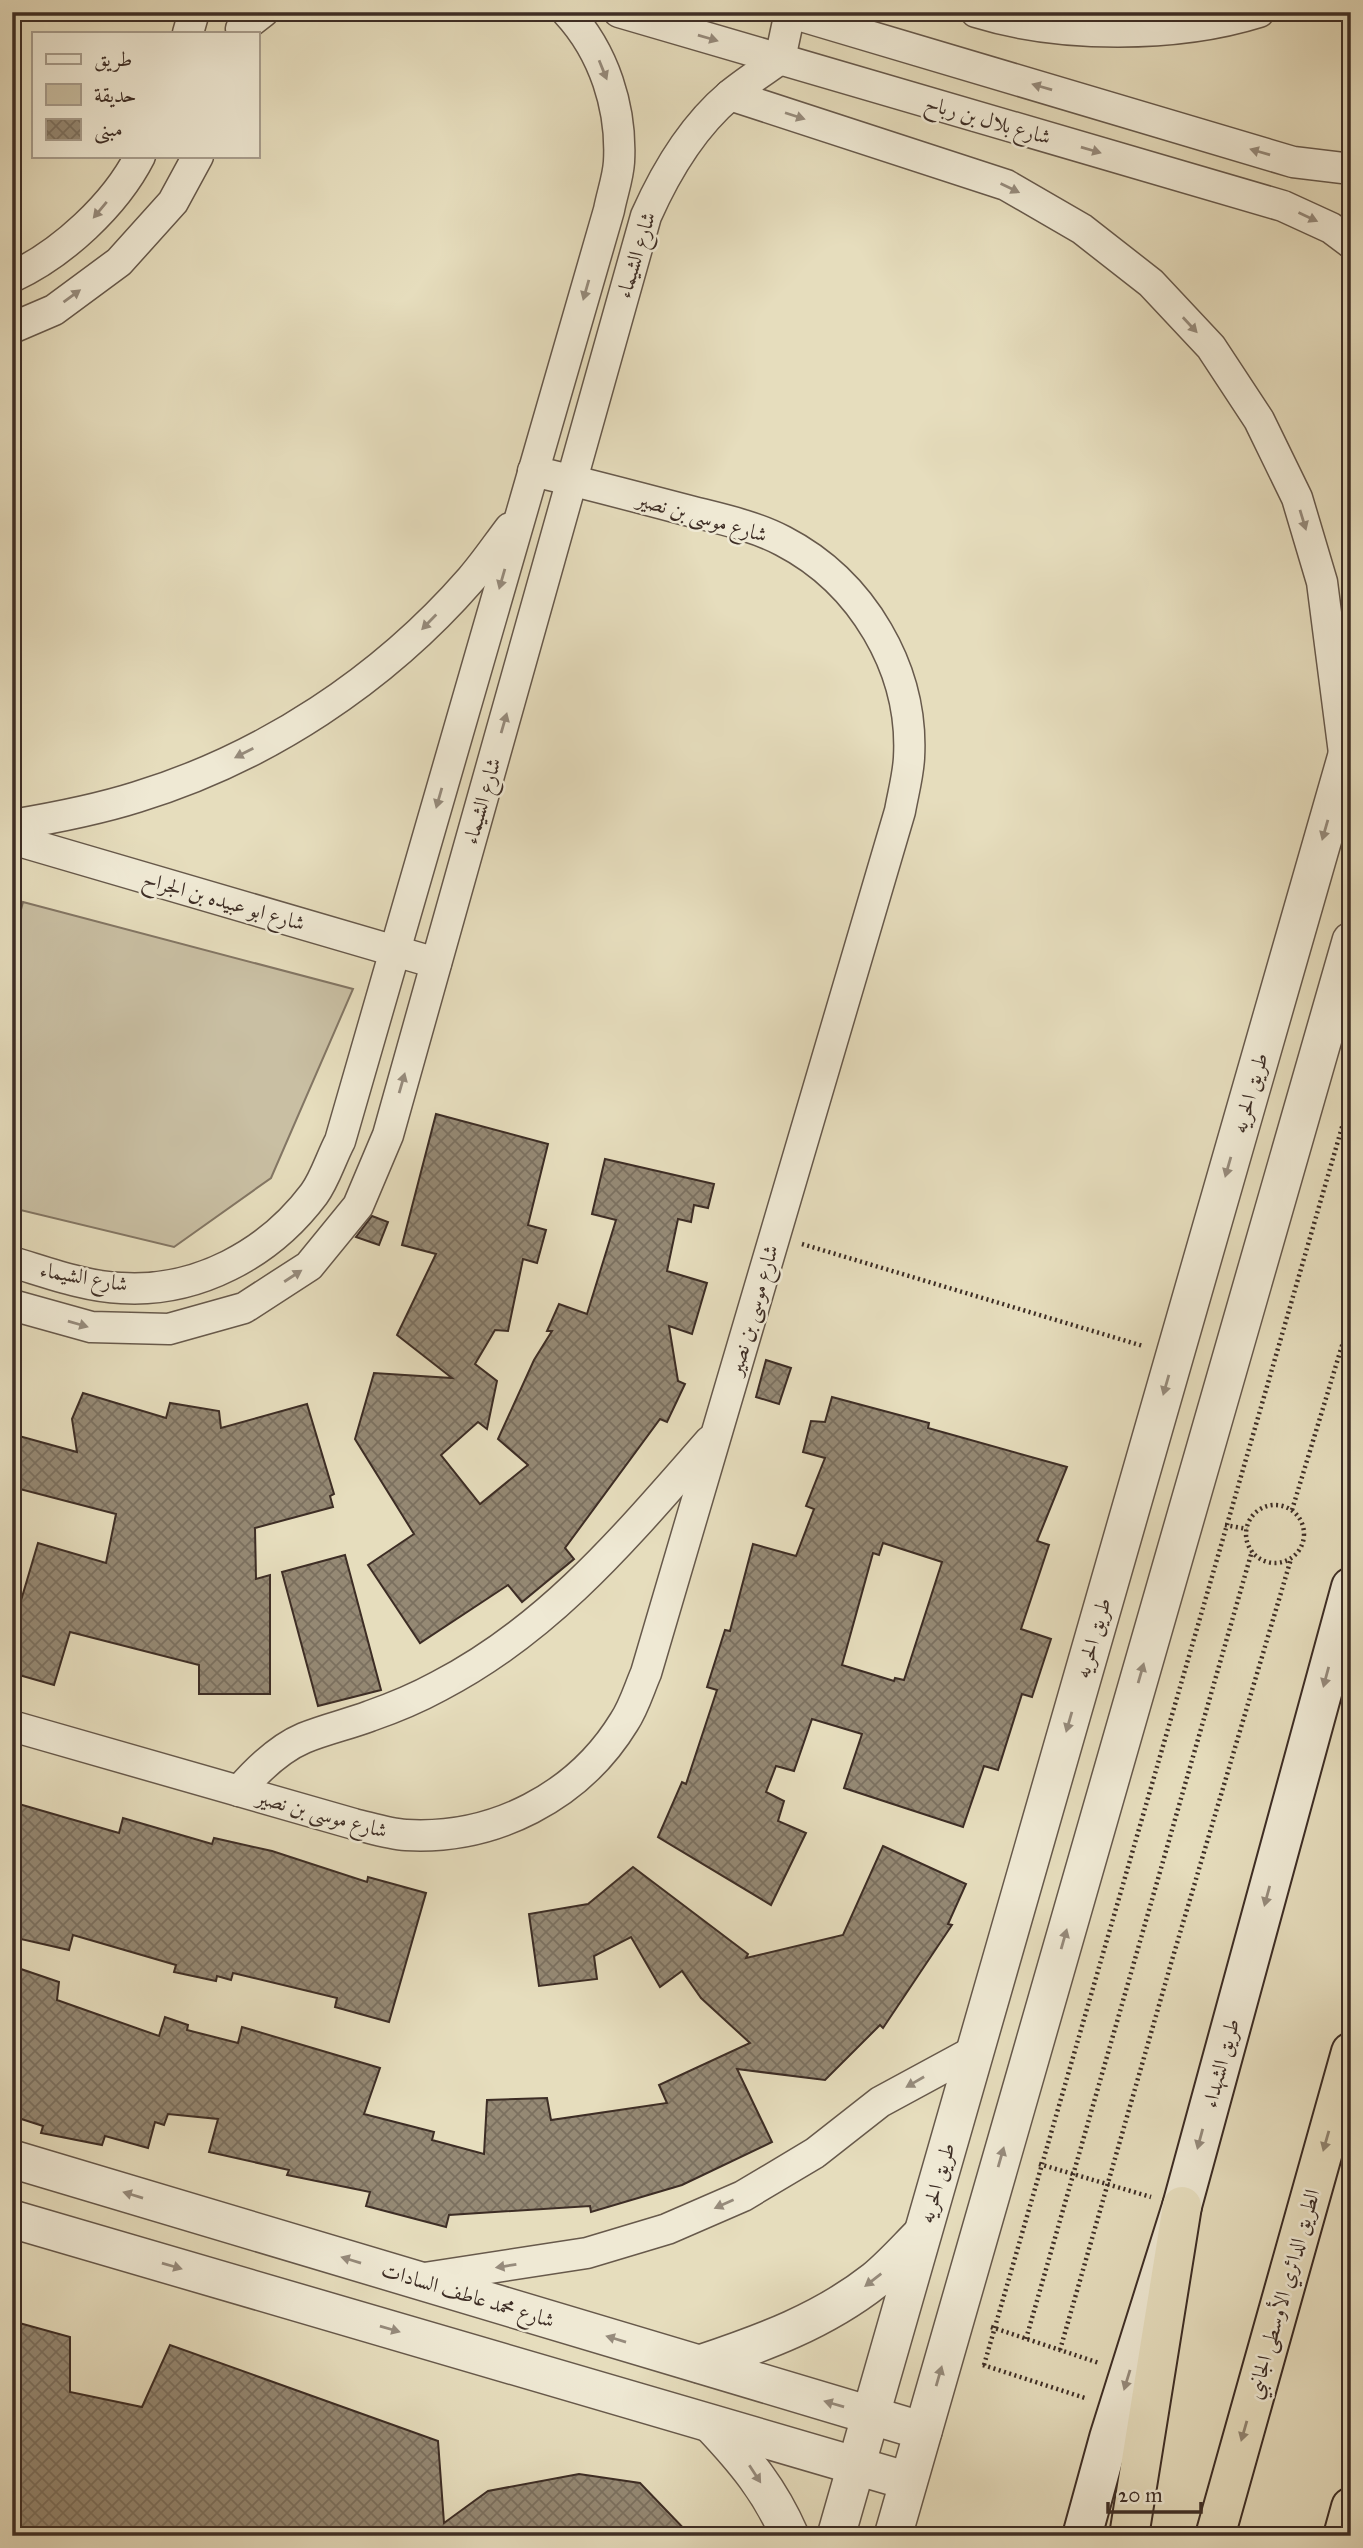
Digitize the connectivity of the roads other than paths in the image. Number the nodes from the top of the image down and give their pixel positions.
1 (194, 12) edge
2 (568, 12) edge
3 (619, 12) edge
4 (976, 12) edge
5 (1259, 12) edge
6 (790, 13) edge
7 (188, 32) edge
8 (780, 59) junction
9 (730, 95) junction
10 (139, 158) edge
11 (197, 158) edge
12 (1351, 169) edge
13 (1351, 243) edge
14 (12, 277) edge
15 (12, 328) edge
16 (533, 471) junction
17 (572, 480) junction
18 (520, 514) junction
19 (1349, 755) edge
20 (12, 825) edge
21 (12, 839) edge
22 (1351, 941) edge
23 (395, 951) junction
24 (436, 963) junction
25 (12, 1262) edge
26 (1194, 1287) junction
27 (1247, 1302) junction
28 (12, 1305) edge
29 (717, 1433) junction
30 (1351, 1587) edge
31 (12, 1726) edge
32 (239, 1791) junction
33 (976, 2050) junction
34 (1351, 2052) edge
35 (12, 2159) edge
36 (1182, 2206) junction
37 (12, 2219) edge
38 (923, 2233) junction
39 (416, 2279) junction
40 (700, 2364) junction
41 (871, 2414) junction
42 (710, 2423) junction
43 (923, 2431) junction
44 (857, 2466) junction
45 (908, 2481) junction
46 (1351, 2507) edge
47 (790, 2536) edge
48 (836, 2536) edge
49 (892, 2536) edge
50 (1082, 2536) edge
51 (1129, 2536) edge
52 (1215, 2536) edge
53 (1343, 2536) edge

1 - 7 street
2 -> 16 street, شارع الشيماء
3 -> 8 street, شارع بلال بن رباح
4 - 5 street
6 - 8 street
12 -> 6 street
8 - 9 street, شارع الشيماء
8 -> 13 street, شارع بلال بن رباح
9 - 17 street, شارع الشيماء
9 -> 19 street
10 -> 14 street
15 -> 11 street
16 - 17 street, شارع موسى بن نصير
16 - 18 street, شارع الشيماء
24 -> 17 street, شارع الشيماء
17 - 29 street, شارع موسى بن نصير
18 -> 20 street
18 -> 23 street, شارع الشيماء
19 -> 26 street, طريق الحريه
21 - 23 street, شارع ابو عبيده بن الجراح
22 - 27 street
23 - 24 street, شارع ابو عبيده بن الجراح
23 - 25 street, شارع الشيماء
28 -> 24 street, شارع الشيماء
26 - 27 street
26 -> 33 street, طريق الحريه
43 -> 27 street
29 - 32 street
29 - 32 street, شارع موسى بن نصير
30 -> 36 main road, طريق الشهداء
31 - 32 street, شارع موسى بن نصير
33 - 38 street, طريق الحريه
33 -> 39 street
34 -> 52 highway, الطريق الدائري الأوسطى الجانبي
39 -> 35 street, شارع محمد عاطف السادات
36 -> 50 main road, طريق الشهداء
36 - 51 highway
37 -> 42 street
38 -> 40 street
38 - 41 street, طريق الحريه
40 -> 39 street, شارع محمد عاطف السادات
41 -> 40 street, شارع محمد عاطف السادات
41 - 43 street, شارع محمد عاطف السادات
41 - 44 street, طريق الحريه
42 - 44 street
42 -> 47 street
43 - 45 street
44 - 45 street
44 - 48 street, طريق الحريه
45 - 49 street
46 - 53 highway

